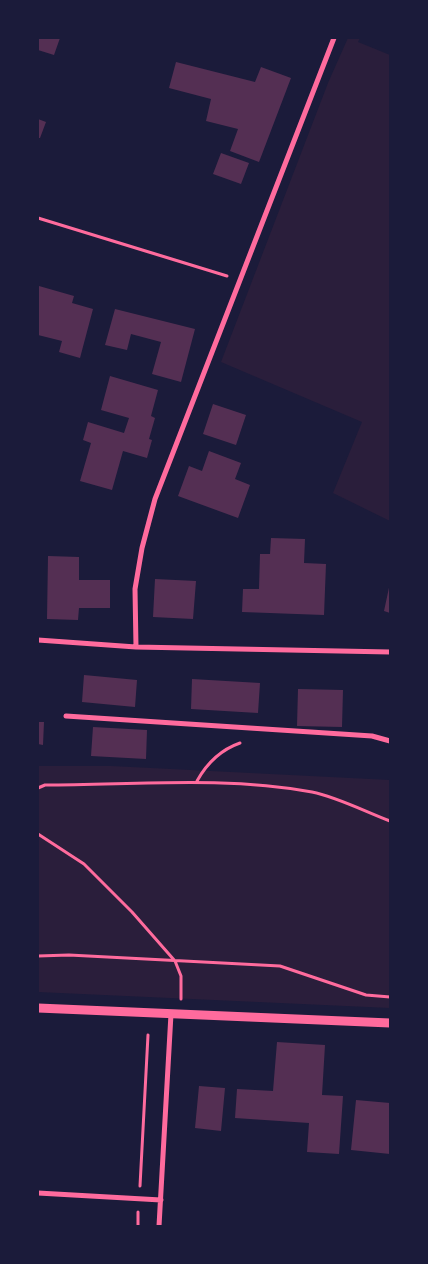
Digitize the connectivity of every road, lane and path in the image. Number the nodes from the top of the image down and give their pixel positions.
1 (334, 38) edge
2 (38, 218) edge
3 (239, 280) junction
4 (38, 640) edge
5 (136, 647) junction
6 (390, 652) edge
7 (66, 716) dead end
8 (390, 740) edge
9 (212, 760) dead end
10 (197, 781) junction
11 (38, 788) edge
12 (390, 821) edge
13 (38, 834) edge
14 (38, 956) edge
15 (175, 961) junction
16 (390, 997) edge
17 (38, 1008) edge
18 (176, 1015) junction
19 (390, 1023) edge
20 (148, 1034) dead end
21 (38, 1193) edge
22 (139, 1199) junction
23 (161, 1200) junction
24 (138, 1226) edge
25 (160, 1226) edge

1 - 3 street
2 - 3 path
3 - 5 street
4 - 5 street
5 - 6 street
7 - 8 street
9 - 10 path
10 - 11 path
10 - 12 path
13 - 15 path
14 - 15 path
15 - 16 path
15 - 18 path
17 - 18 street
18 - 19 street
18 - 23 street
20 - 22 path
21 - 22 street
22 - 23 street
22 - 24 path
23 - 25 street

